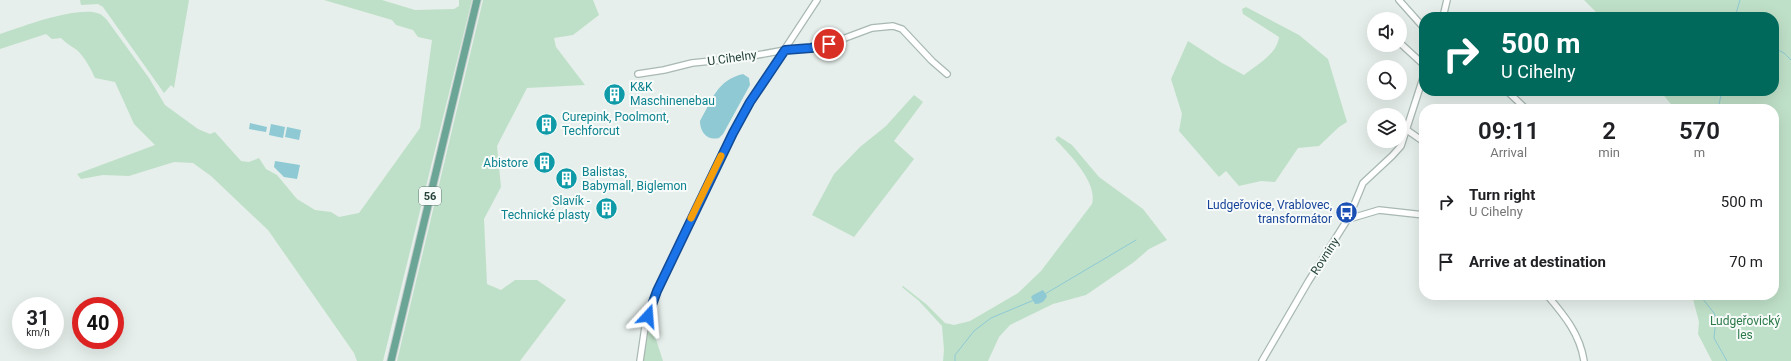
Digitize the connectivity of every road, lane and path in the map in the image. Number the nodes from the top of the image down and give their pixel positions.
1 (477, 0) edge
2 (817, 0) edge
3 (1399, 0) edge
4 (1447, 0) edge
5 (1444, 12) edge
6 (1419, 22) edge
7 (1407, 49) edge
8 (785, 50) junction
9 (1419, 60) edge
10 (638, 74) dead end
11 (947, 74) dead end
12 (1419, 91) edge
13 (1512, 96) edge
14 (1521, 104) edge
15 (1407, 130) joint
16 (1419, 138) edge
17 (1399, 148) edge
18 (1419, 214) edge
19 (1349, 216) junction
20 (1551, 300) edge
21 (391, 361) edge
22 (640, 361) edge
23 (1262, 361) edge
24 (1584, 361) edge

1 - 21 main road, 56
2 - 8 street
3 - 6 street
4 - 5 street
7 - 9 street
8 - 10 street, U Cihelny
8 - 11 street, U Cihelny
8 - 22 street
12 - 15 street, Rovniny
13 - 14 street
15 - 16 street
17 - 19 street, Rovniny
18 - 19 street
19 - 23 street, Rovniny
20 - 24 street

